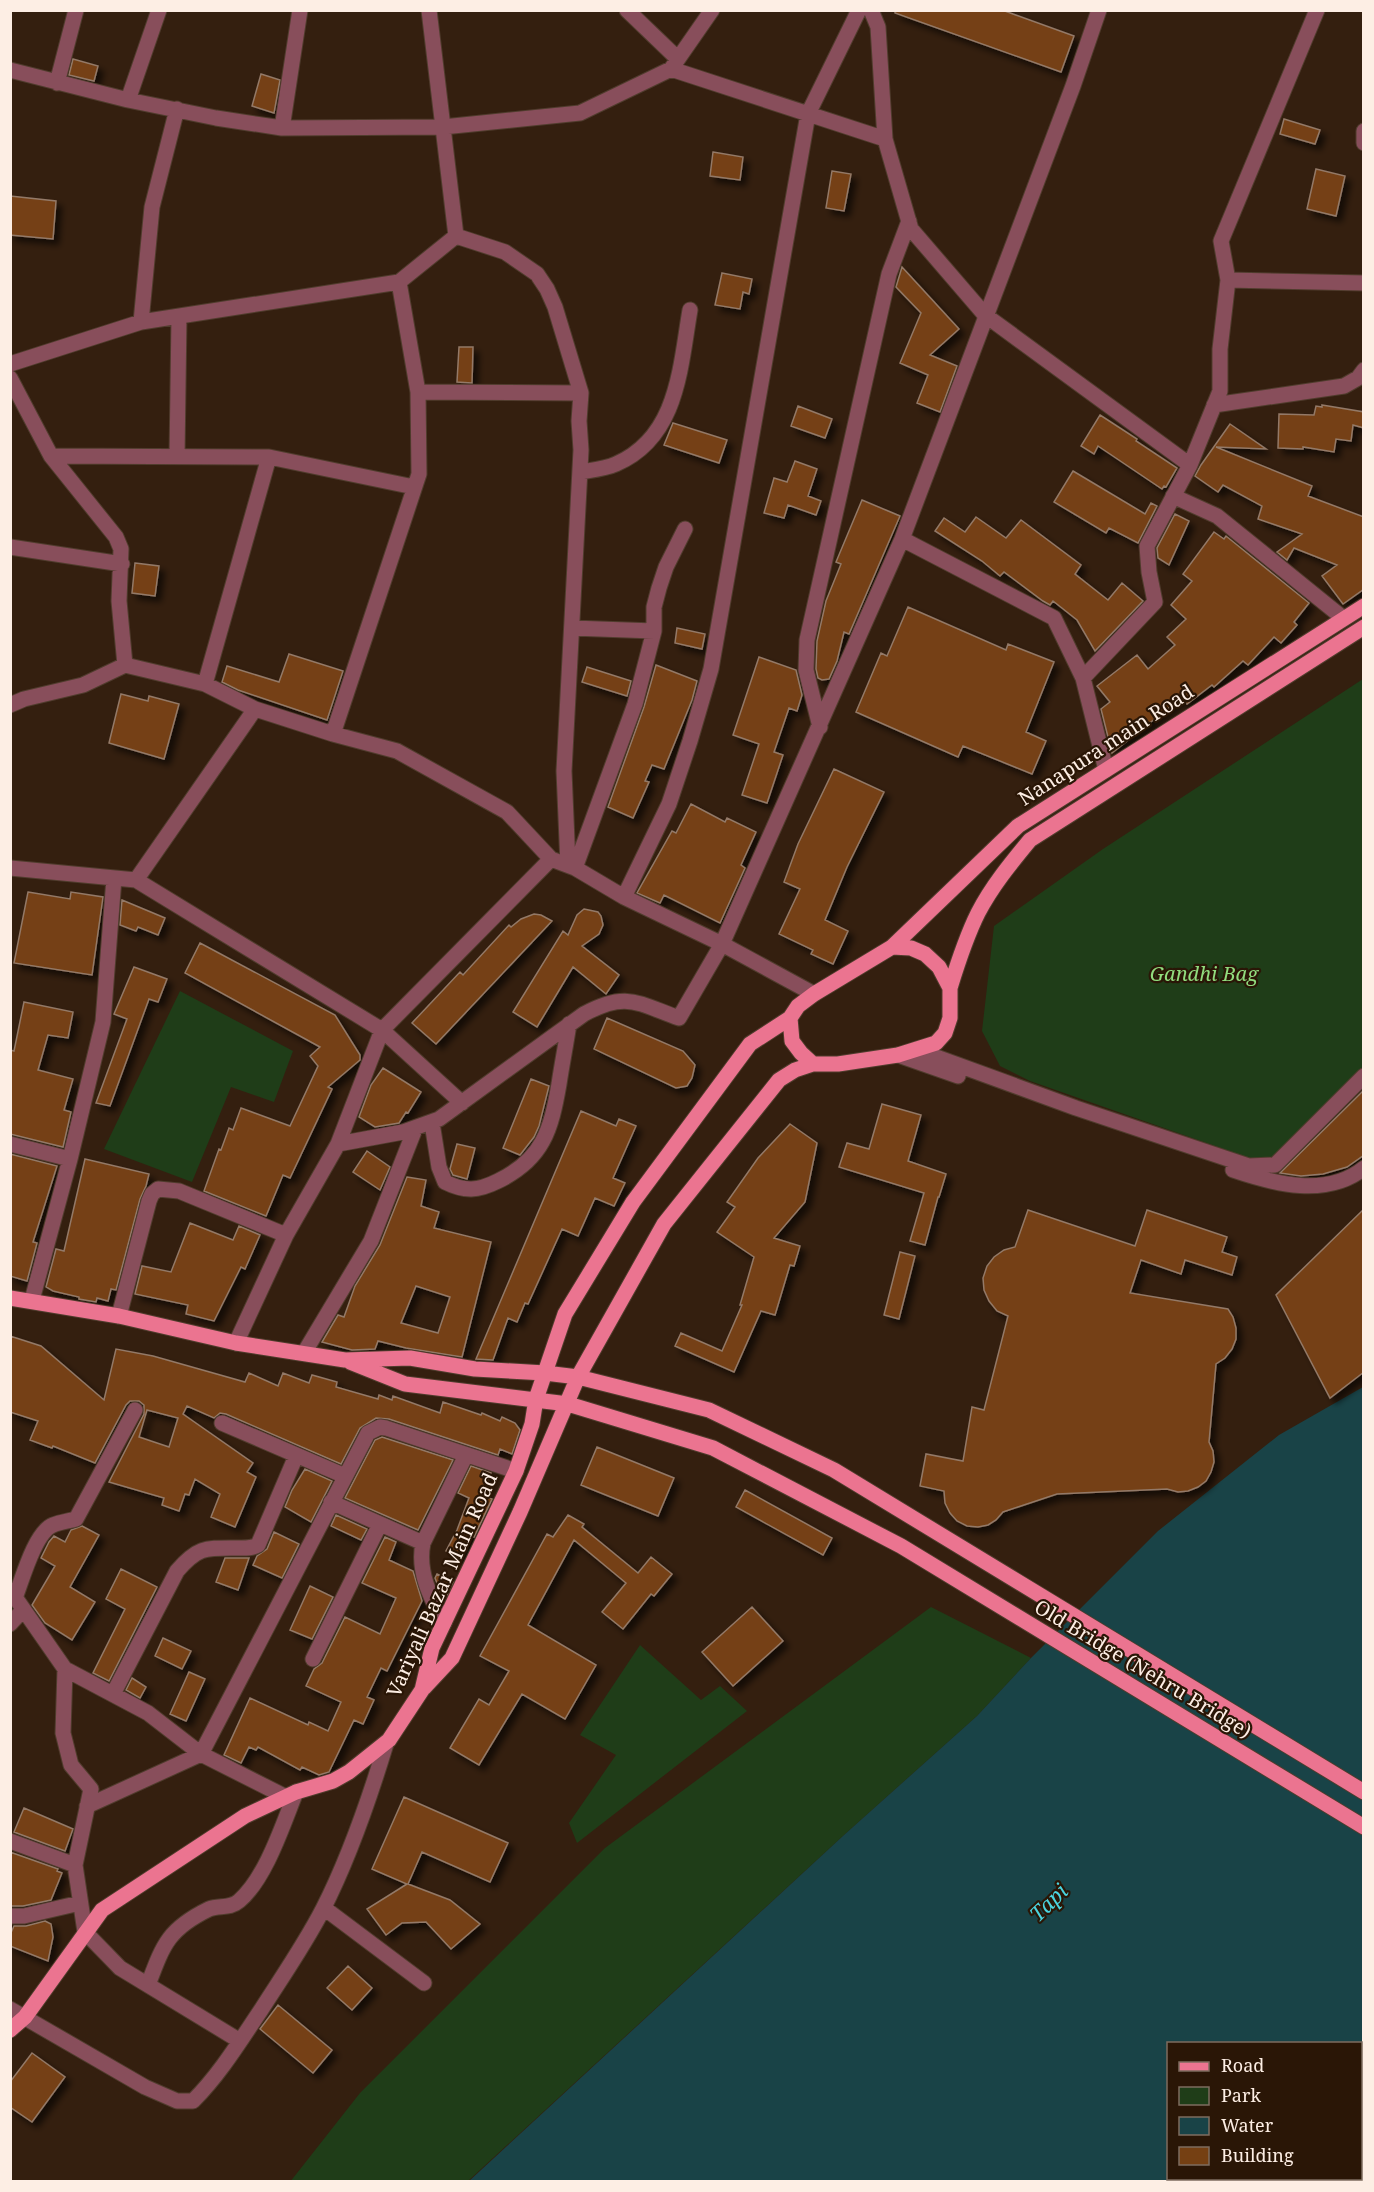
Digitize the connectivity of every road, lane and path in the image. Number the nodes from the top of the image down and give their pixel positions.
1 (76, 10) edge
2 (159, 10) edge
3 (300, 10) edge
4 (429, 10) edge
5 (627, 10) edge
6 (712, 10) edge
7 (859, 10) edge
8 (870, 10) edge
9 (1099, 10) edge
10 (1317, 10) edge
11 (674, 64) junction
12 (10, 70) edge
13 (57, 83) junction
14 (128, 100) junction
15 (177, 109) junction
16 (808, 114) junction
17 (443, 127) junction
18 (282, 128) junction
19 (1364, 131) edge
20 (885, 139) junction
21 (1364, 143) edge
22 (909, 221) junction
23 (456, 237) junction
24 (1228, 280) junction
25 (399, 282) junction
26 (1364, 283) edge
27 (690, 310) dead end
28 (985, 315) junction
29 (180, 316) junction
30 (141, 322) junction
31 (10, 364) edge
32 (1362, 376) edge
33 (10, 378) edge
34 (418, 392) junction
35 (581, 393) junction
36 (1214, 405) junction
37 (51, 456) junction
38 (177, 456) junction
39 (269, 457) junction
40 (1190, 465) junction
41 (580, 472) junction
42 (414, 487) junction
43 (1173, 496) junction
44 (686, 529) dead end
45 (902, 539) junction
46 (10, 547) edge
47 (122, 564) junction
48 (1364, 606) edge
49 (1343, 618) junction
50 (1364, 627) edge
51 (572, 628) junction
52 (654, 631) junction
53 (124, 665) junction
54 (1083, 678) junction
55 (205, 684) junction
56 (10, 705) edge
57 (255, 709) junction
58 (820, 727) junction
59 (333, 734) junction
60 (1106, 770) junction
61 (551, 859) junction
62 (572, 867) junction
63 (10, 868) edge
64 (114, 878) junction
65 (136, 880) junction
66 (624, 897) junction
67 (722, 944) junction
68 (892, 947) junction
69 (950, 988) junction
70 (814, 994) junction
71 (790, 1018) junction
72 (569, 1024) junction
73 (382, 1029) junction
74 (917, 1050) junction
75 (898, 1055) junction
76 (813, 1064) junction
77 (1364, 1076) edge
78 (462, 1103) junction
79 (432, 1123) junction
80 (415, 1129) junction
81 (10, 1144) edge
82 (339, 1144) junction
83 (70, 1159) junction
84 (1364, 1168) edge
85 (286, 1235) junction
86 (10, 1298) edge
87 (32, 1300) junction
88 (119, 1316) junction
89 (236, 1343) junction
90 (304, 1353) junction
91 (345, 1360) junction
92 (545, 1373) junction
93 (578, 1377) junction
94 (537, 1399) junction
95 (568, 1404) junction
96 (135, 1410) dead end
97 (222, 1423) dead end
98 (466, 1455) junction
99 (296, 1456) junction
100 (516, 1472) junction
101 (345, 1476) junction
102 (331, 1503) junction
103 (380, 1524) junction
104 (423, 1543) junction
105 (16, 1599) edge
106 (444, 1623) junction
107 (10, 1624) edge
108 (314, 1659) dead end
109 (65, 1669) junction
110 (422, 1690) junction
111 (113, 1694) junction
112 (387, 1744) junction
113 (201, 1754) junction
114 (1364, 1792) edge
115 (291, 1794) junction
116 (87, 1806) junction
117 (1364, 1827) edge
118 (10, 1841) edge
119 (75, 1865) junction
120 (80, 1903) junction
121 (324, 1908) junction
122 (10, 1916) edge
123 (86, 1932) junction
124 (424, 1983) dead end
125 (148, 1985) junction
126 (10, 2009) edge
127 (25, 2017) junction
128 (10, 2030) edge
129 (240, 2041) junction

1 - 13 street
2 - 14 street
3 - 18 street
4 - 17 street
5 - 11 street
6 - 11 street
7 - 16 street
8 - 20 street
9 - 28 street
10 - 24 street
11 - 16 street
11 - 17 street
12 - 13 street
13 - 14 street
14 - 15 street
15 - 18 street
15 - 30 street
16 - 20 street
16 - 66 street
17 - 18 street
17 - 23 street
19 - 21 street
20 - 22 street
22 - 28 street
22 - 58 street
23 - 25 street
23 - 35 street
24 - 26 street
24 - 36 street
25 - 29 street
25 - 34 street
27 - 41 street
28 - 40 street
28 - 45 street
29 - 30 street
29 - 38 street
30 - 31 street
32 - 36 street
33 - 37 street
34 - 35 street
34 - 42 street
35 - 41 street
36 - 40 street
37 - 38 street
37 - 47 street
38 - 39 street
39 - 42 street
39 - 55 street
40 - 43 street
41 - 51 street
42 - 59 street
43 - 49 street
43 - 54 street
44 - 52 street
45 - 54 street
45 - 58 street
46 - 47 street
47 - 53 street
48 - 49 main road, Nanapura main Road
49 - 60 main road, Nanapura main Road
50 - 69 main road, Nanapura main Road
51 - 52 street
51 - 62 street
52 - 62 street
53 - 55 street
53 - 56 street
54 - 60 street
55 - 57 street
57 - 59 street
57 - 65 street
58 - 67 street
59 - 61 street
60 - 68 main road, Nanapura main Road
61 - 62 street
61 - 73 street
62 - 66 street
63 - 64 street
64 - 65 street
64 - 83 street
65 - 73 street
66 - 67 street
67 - 70 street
67 - 72 street
68 - 69 main road
68 - 70 main road
69 - 74 main road
70 - 71 main road
71 - 76 main road
71 - 92 main road, Variyali Bazar Main Road
72 - 78 street
72 - 79 street
73 - 78 street
73 - 82 street
74 - 75 main road
74 - 77 street
75 - 76 main road
75 - 84 street
76 - 93 main road
78 - 79 street
79 - 80 street
80 - 82 street
80 - 90 street
81 - 83 street
82 - 85 street
83 - 87 street
85 - 88 street
85 - 89 street
86 - 87 main road
87 - 88 main road
88 - 89 main road
89 - 90 main road
90 - 91 main road
91 - 92 main road, Old Bridge (Nehru Bridge)
91 - 94 main road, Old Bridge (Nehru Bridge)
92 - 93 main road, Old Bridge (Nehru Bridge)
92 - 94 main road, Variyali Bazar Main Road
93 - 95 main road
93 - 114 main road, Old Bridge (Nehru Bridge)
94 - 95 main road, Old Bridge (Nehru Bridge)
94 - 100 main road, Variyali Bazar Main Road
95 - 110 main road
95 - 117 main road, Old Bridge (Nehru Bridge)
96 - 105 street
97 - 99 street
98 - 100 street
98 - 101 street
98 - 104 street
99 - 101 street
99 - 111 street
100 - 106 main road, Variyali Bazar Main Road
101 - 102 street
102 - 103 street
102 - 113 street
103 - 104 street
103 - 108 street
104 - 106 street
105 - 107 street
105 - 109 street
106 - 110 main road, Variyali Bazar Main Road
109 - 111 street
109 - 116 street
110 - 112 main road, Variyali Bazar Main Road
111 - 113 street
112 - 115 main road, Variyali Bazar Main Road
112 - 121 street
113 - 115 street
113 - 116 street
115 - 123 main road, Variyali Bazar Main Road
115 - 125 street
116 - 119 street
118 - 119 street
119 - 120 street
120 - 122 street
120 - 123 street
121 - 124 street
121 - 129 street
123 - 125 street
123 - 127 main road, Variyali Bazar Main Road
125 - 129 street
126 - 127 street
127 - 128 main road, Variyali Bazar Main Road
127 - 129 street

